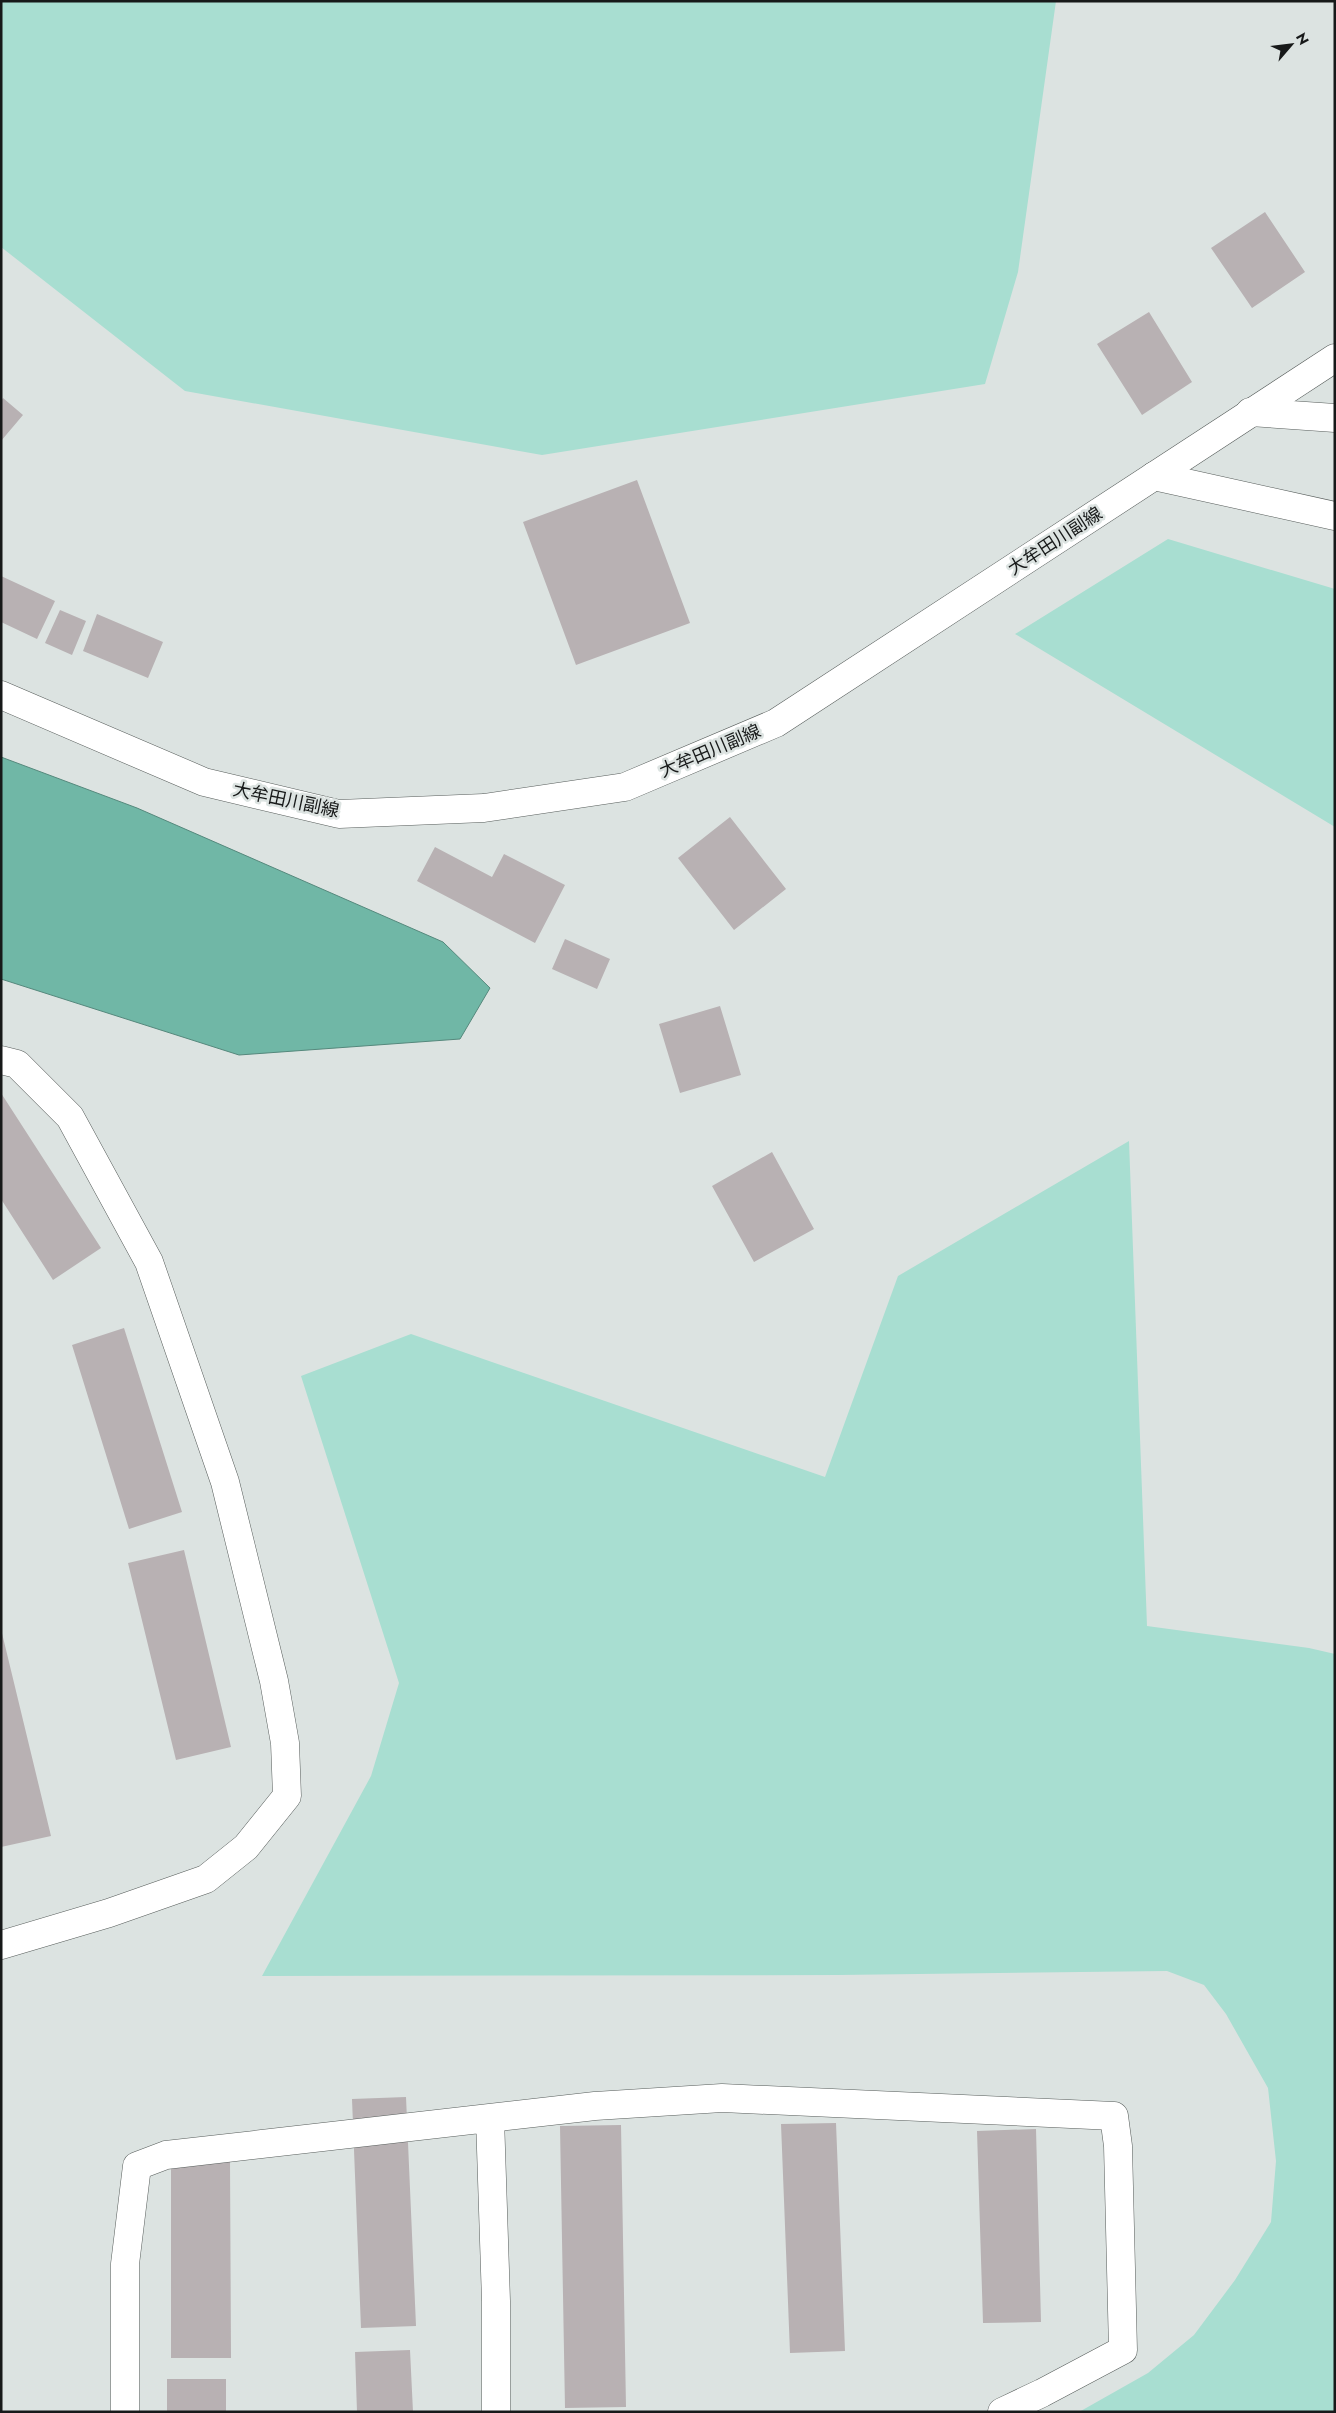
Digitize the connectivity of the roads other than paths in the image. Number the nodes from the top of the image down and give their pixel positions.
1 (1335, 358) edge
2 (1250, 412) junction
3 (1335, 418) edge
4 (1154, 476) junction
5 (1335, 516) edge
6 (1, 695) edge
7 (1, 1060) edge
8 (1, 1945) edge
9 (490, 2118) junction
10 (126, 2412) edge
11 (496, 2412) edge
12 (1002, 2412) edge

1 - 2 street, 大牟田川副線
2 - 3 street
2 - 4 street, 大牟田川副線
4 - 5 street
4 - 6 street, 大牟田川副線
7 - 8 street
9 - 10 street
9 - 11 street
9 - 12 street

